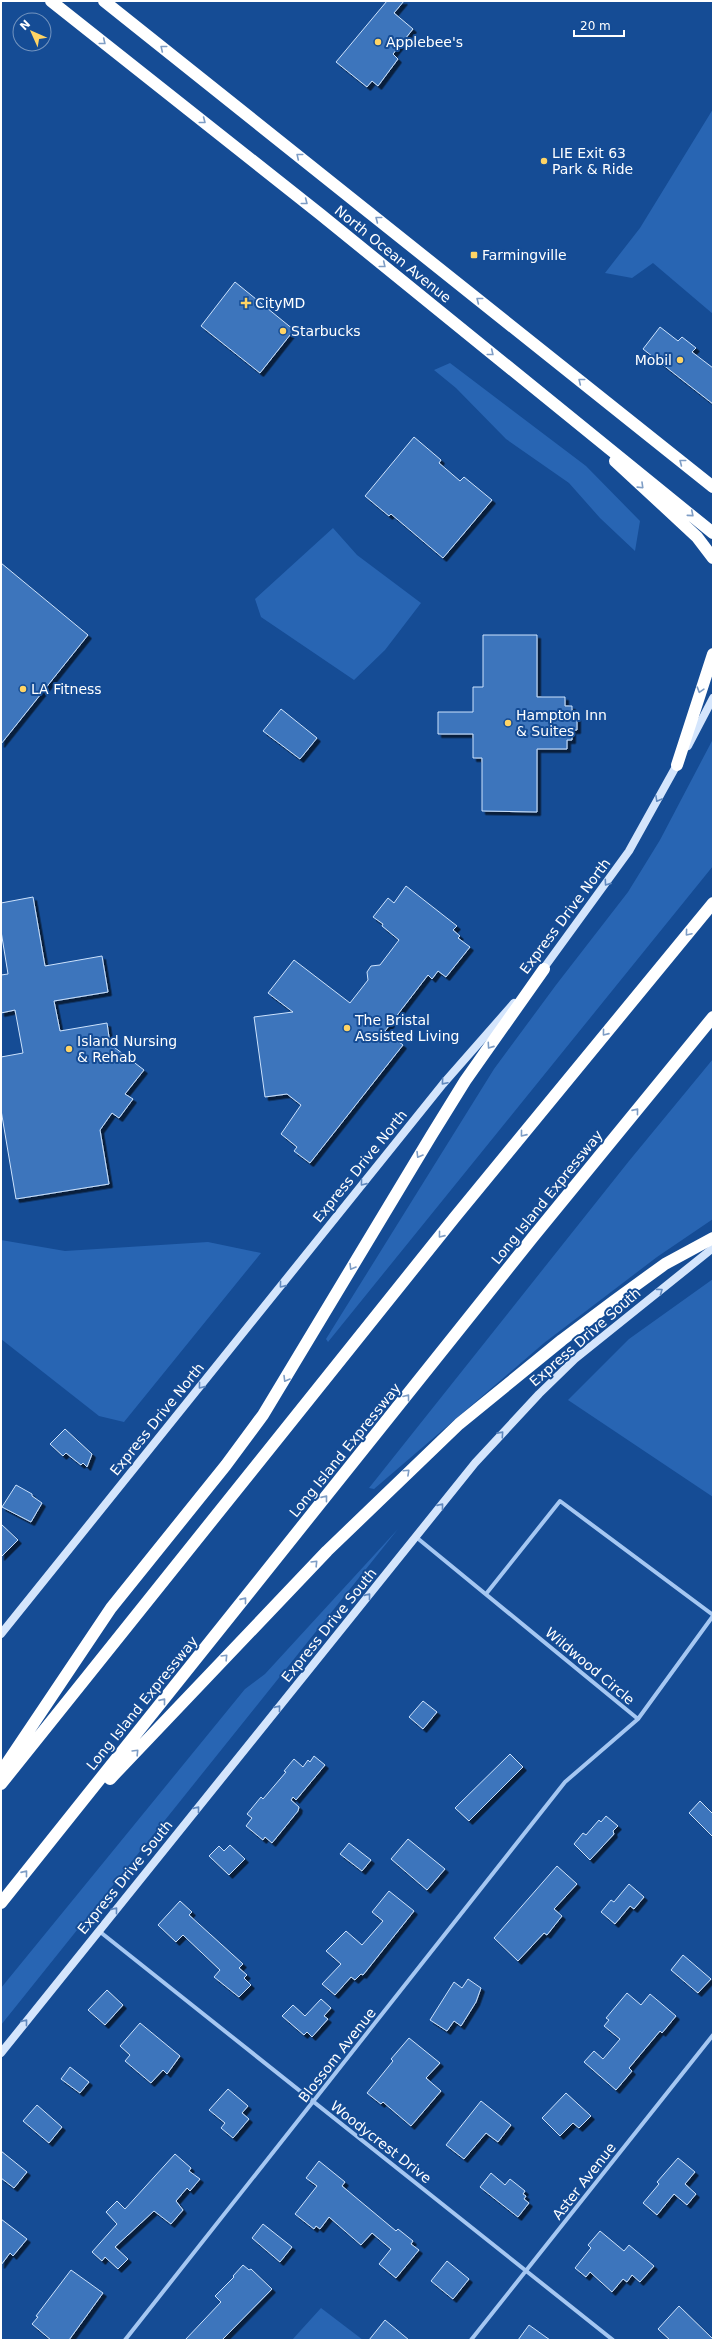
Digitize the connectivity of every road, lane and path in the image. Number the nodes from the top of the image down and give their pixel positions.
1 (51, 1) edge
2 (104, 1) edge
3 (573, 420) junction
4 (713, 486) edge
5 (713, 533) edge
6 (713, 558) edge
7 (713, 654) edge
8 (713, 698) edge
9 (677, 765) junction
10 (713, 903) edge
11 (544, 969) junction
12 (713, 1017) edge
13 (713, 1238) edge
14 (713, 1248) edge
15 (416, 1537) junction
16 (486, 1594) junction
17 (713, 1616) edge
18 (1, 1634) edge
19 (638, 1719) junction
20 (1, 1772) edge
21 (1, 1784) edge
22 (51, 1841) junction
23 (1, 1903) edge
24 (99, 1931) junction
25 (713, 2035) edge
26 (1, 2053) edge
27 (314, 2102) junction
28 (527, 2271) junction
29 (125, 2340) edge
30 (471, 2340) edge
31 (612, 2340) edge

1 -> 3 highway, North Ocean Avenue
4 -> 2 highway, North Ocean Avenue
3 -> 5 highway, North Ocean Avenue
3 -> 6 highway
7 -> 9 highway
8 - 9 main road, Express Drive North
9 -> 11 main road, Express Drive North
10 -> 21 highway
11 -> 18 main road, Express Drive North
11 -> 20 highway
22 -> 12 highway, Long Island Expressway
22 -> 13 highway
15 -> 14 main road, Express Drive South
15 - 16 street, Wildwood Circle
24 -> 15 main road, Express Drive South
16 - 17 street, Wildwood Circle
16 - 19 street, Wildwood Circle
17 - 19 street, Wildwood Circle
19 - 27 street, Blossom Avenue
23 -> 22 highway, Long Island Expressway
26 -> 24 main road, Express Drive South
24 - 27 street, Woodycrest Drive
25 - 28 street, Aster Avenue
27 - 28 street, Woodycrest Drive
27 - 29 street, Blossom Avenue
28 - 30 street, Aster Avenue
28 - 31 street, Woodycrest Drive

